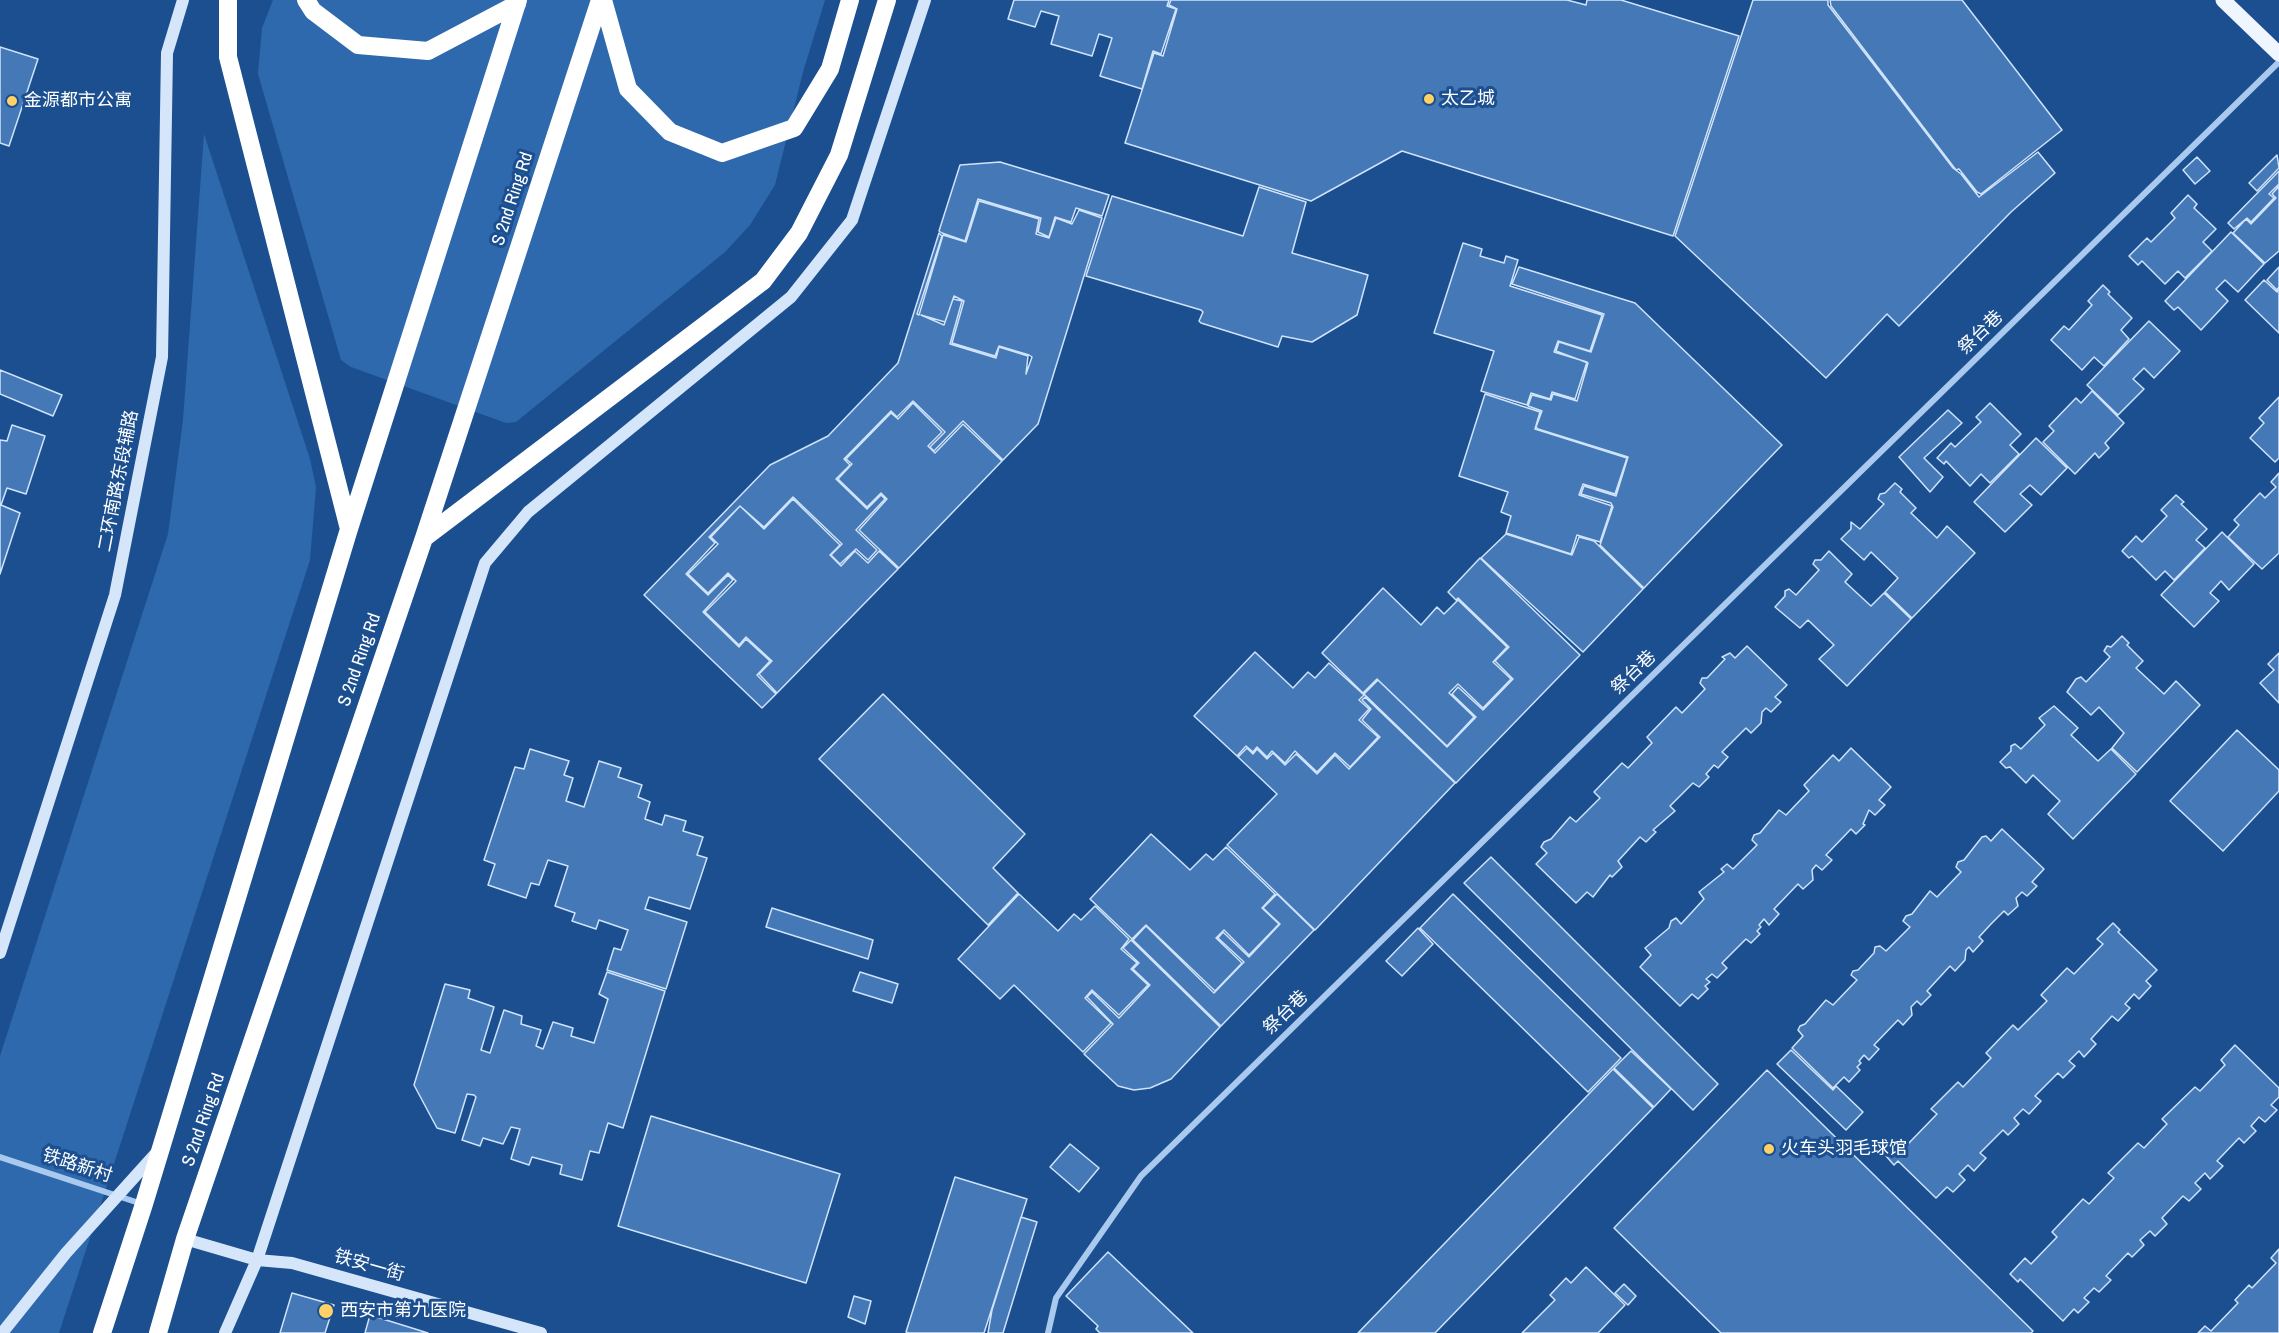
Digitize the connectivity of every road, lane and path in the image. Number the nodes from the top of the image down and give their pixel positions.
1 (183, 0) edge
2 (228, 0) edge
3 (306, 0) edge
4 (601, 0) edge
5 (850, 0) edge
6 (887, 0) edge
7 (925, 0) edge
8 (2223, 0) edge
9 (517, 2) edge
10 (2279, 54) edge
11 (2279, 62) edge
12 (349, 529) junction
13 (424, 538) junction
14 (0, 953) edge
15 (160, 1148) junction
16 (0, 1158) edge
17 (118, 1195) junction
18 (144, 1204) junction
19 (185, 1239) junction
20 (257, 1260) junction
21 (2, 1333) edge
22 (102, 1333) edge
23 (158, 1333) edge
24 (225, 1333) edge
25 (541, 1333) edge
26 (1048, 1333) edge

1 - 14 main road, 二环南路东段辅路
2 - 12 highway
3 - 9 highway
4 - 5 highway
4 - 13 highway, S 2nd Ring Rd
6 - 13 highway
7 - 20 main road
8 - 10 main road
9 - 12 highway, S 2nd Ring Rd
11 - 26 street, 祭台巷
12 - 15 highway, S 2nd Ring Rd
13 - 19 highway, S 2nd Ring Rd
15 - 17 main road
15 - 18 highway, S 2nd Ring Rd
16 - 17 street, 铁路新村
17 - 18 street, 铁路新村
17 - 21 main road
18 - 22 highway, S 2nd Ring Rd
19 - 20 main road, 铁安一街
19 - 23 highway, S 2nd Ring Rd
20 - 24 main road
20 - 25 main road, 铁安一街

